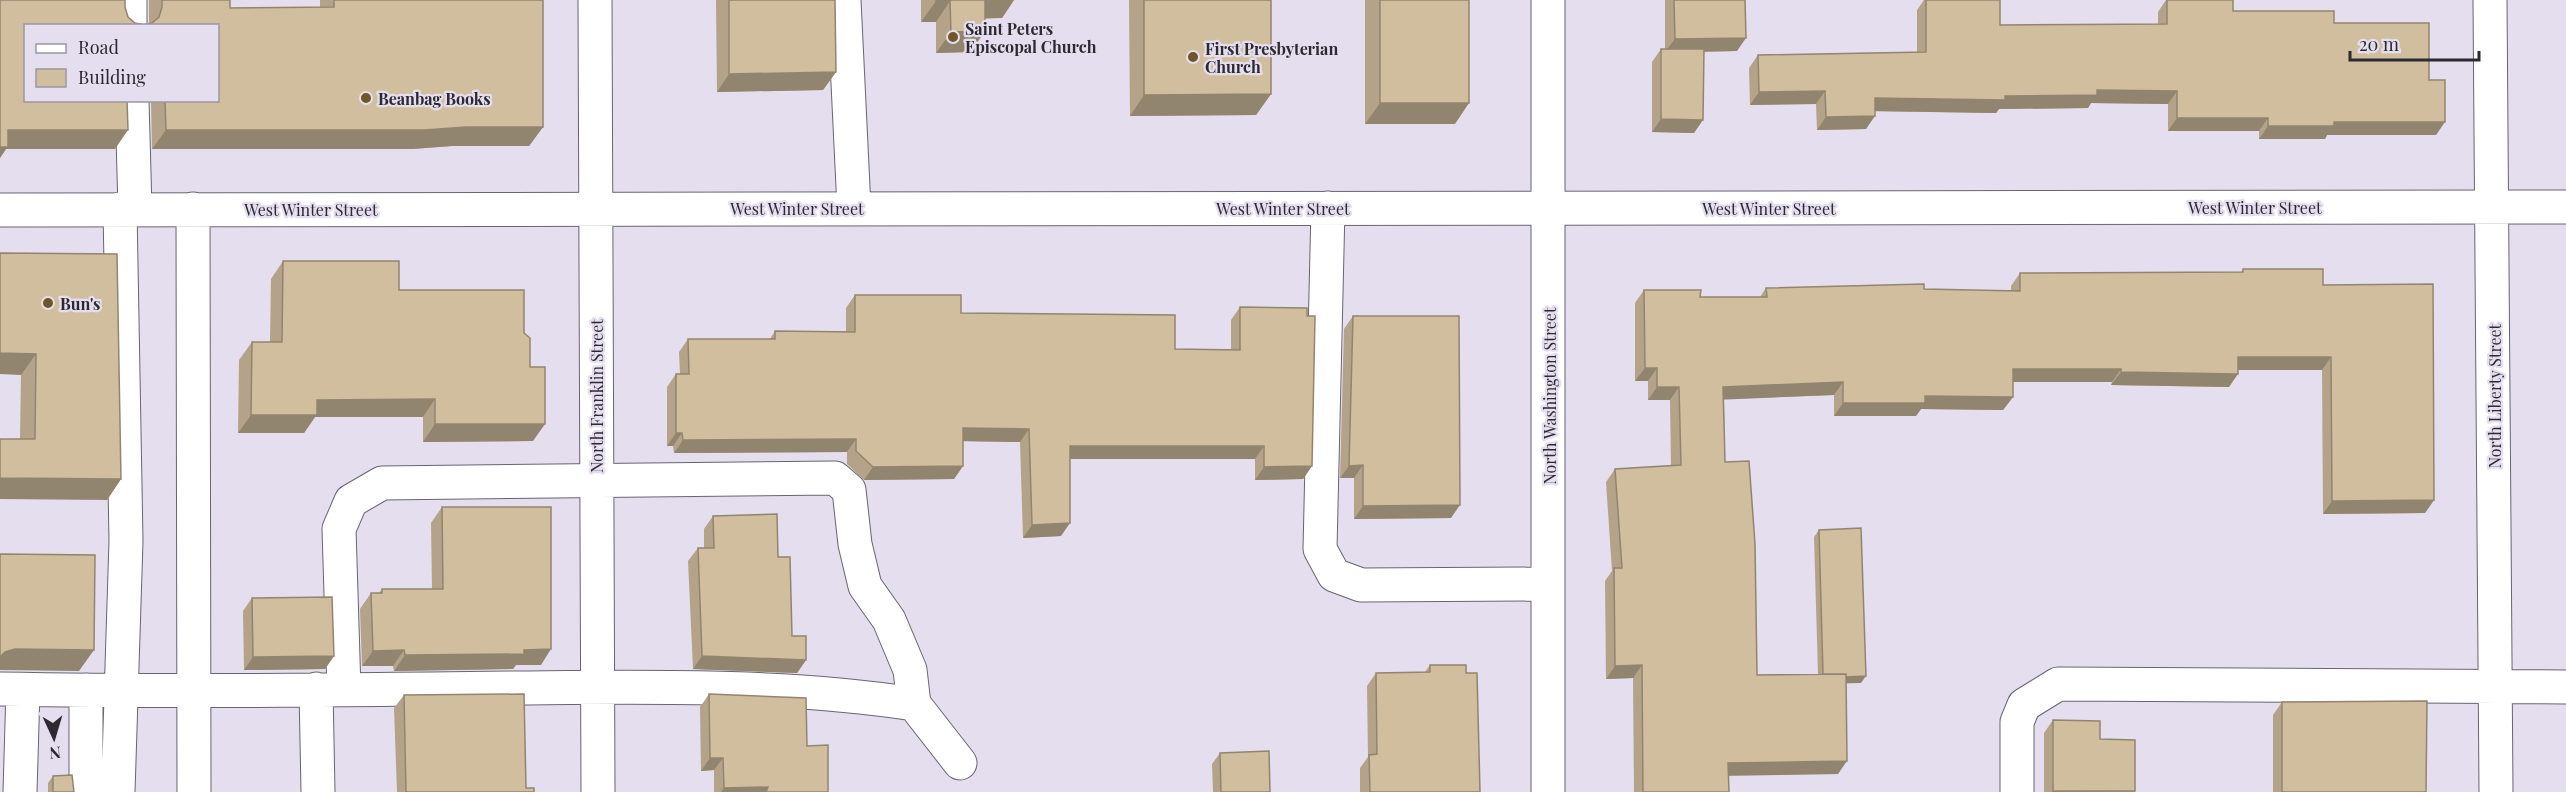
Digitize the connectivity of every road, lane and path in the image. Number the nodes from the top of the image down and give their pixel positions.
1 (130, 0) edge
2 (595, 0) edge
3 (844, 0) edge
4 (1548, 0) edge
5 (2490, 0) edge
6 (130, 24) edge
7 (132, 102) edge
8 (2492, 207) junction
9 (2566, 207) edge
10 (595, 208) junction
11 (854, 208) junction
12 (1328, 208) junction
13 (1549, 208) junction
14 (193, 209) junction
15 (0, 210) edge
16 (127, 210) junction
17 (596, 480) junction
18 (1548, 584) junction
19 (2566, 687) edge
20 (597, 688) junction
21 (2496, 688) junction
22 (330, 689) junction
23 (11, 690) edge
24 (86, 690) junction
25 (120, 691) junction
26 (195, 692) junction
27 (914, 704) junction
28 (960, 763) dead end
29 (20, 792) edge
30 (86, 792) edge
31 (118, 792) edge
32 (194, 792) edge
33 (318, 792) edge
34 (598, 792) edge
35 (1548, 792) edge
36 (2016, 792) edge
37 (2496, 792) edge

1 - 6 street
2 - 10 street, North Franklin Street
3 - 11 street
4 - 13 street, North Washington Street
5 - 8 street, North Liberty Street
7 - 16 street
8 - 9 street, West Winter Street
8 - 13 street, West Winter Street
8 - 21 street, North Liberty Street
10 - 11 street, West Winter Street
10 - 14 street, West Winter Street
10 - 17 street, North Franklin Street
11 - 12 street, West Winter Street
12 - 13 street, West Winter Street
12 - 18 street
13 - 18 street, North Washington Street
14 - 16 street, West Winter Street
14 - 26 street
15 - 16 street, West Winter Street
16 - 25 street
17 - 20 street, North Franklin Street
17 - 22 street
17 - 27 street
18 - 35 street, North Washington Street
19 - 21 street
20 - 22 street
20 - 27 street
20 - 34 street, North Franklin Street
21 - 36 street
21 - 37 street, North Liberty Street
22 - 26 street
22 - 33 street
23 - 24 street
23 - 29 street
24 - 25 street
24 - 30 street
25 - 26 street
25 - 31 street
26 - 32 street
27 - 28 street

